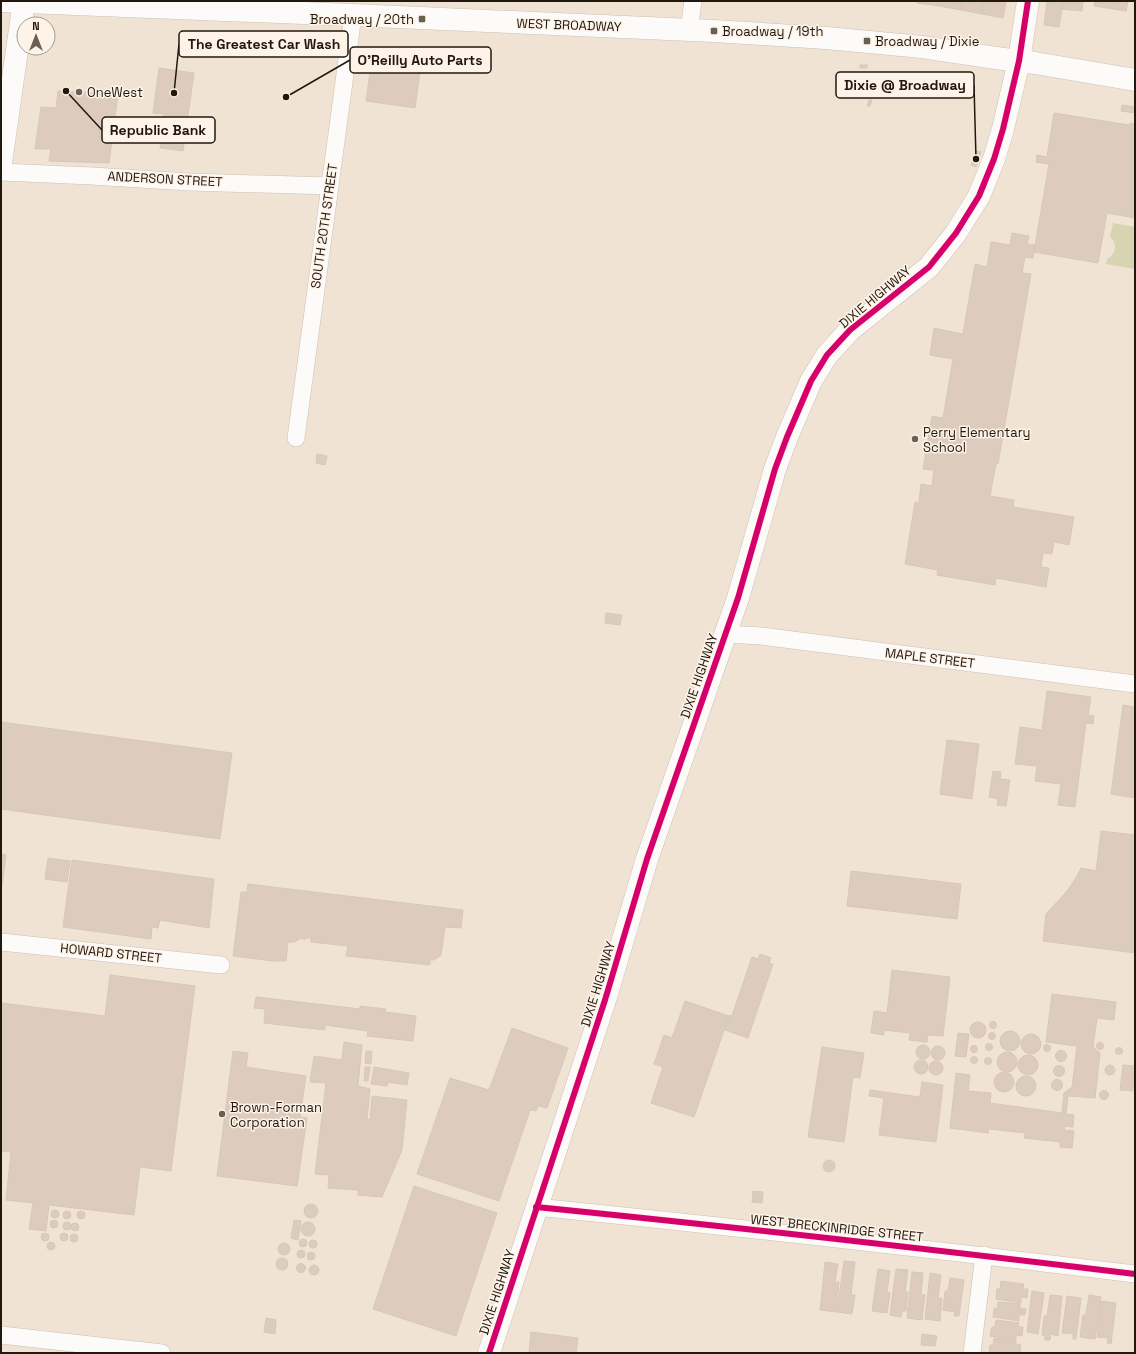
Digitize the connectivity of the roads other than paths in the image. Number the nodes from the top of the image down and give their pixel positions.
1 (1, 1) edge
2 (693, 1) edge
3 (1028, 1) edge
4 (24, 2) edge
5 (210, 5) edge
6 (353, 15) junction
7 (689, 30) junction
8 (1019, 61) junction
9 (1135, 80) edge
10 (1, 163) edge
11 (1, 172) edge
12 (330, 186) junction
13 (296, 438) dead end
14 (726, 634) junction
15 (1135, 684) edge
16 (1, 942) edge
17 (221, 965) dead end
18 (536, 1207) junction
19 (984, 1255) junction
20 (1135, 1274) edge
21 (1, 1335) edge
22 (162, 1353) edge
23 (489, 1353) edge
24 (972, 1353) edge

1 - 4 street, WEST BROADWAY
2 - 7 street
3 - 8 street, DIXIE HIGHWAY
4 - 5 street, WEST BROADWAY
4 - 10 street
5 - 6 street, WEST BROADWAY
6 - 7 street, WEST BROADWAY
6 - 12 street, SOUTH 20TH STREET
7 - 8 street, WEST BROADWAY
8 - 9 street, WEST BROADWAY
8 - 14 street, DIXIE HIGHWAY
11 - 12 street, ANDERSON STREET
12 - 13 street, SOUTH 20TH STREET
14 - 15 street, MAPLE STREET
14 - 18 street, DIXIE HIGHWAY
16 - 17 street, HOWARD STREET
18 - 19 street, WEST BRECKINRIDGE STREET
18 - 23 street, DIXIE HIGHWAY
19 - 20 street, WEST BRECKINRIDGE STREET
19 - 24 street
21 - 22 street

